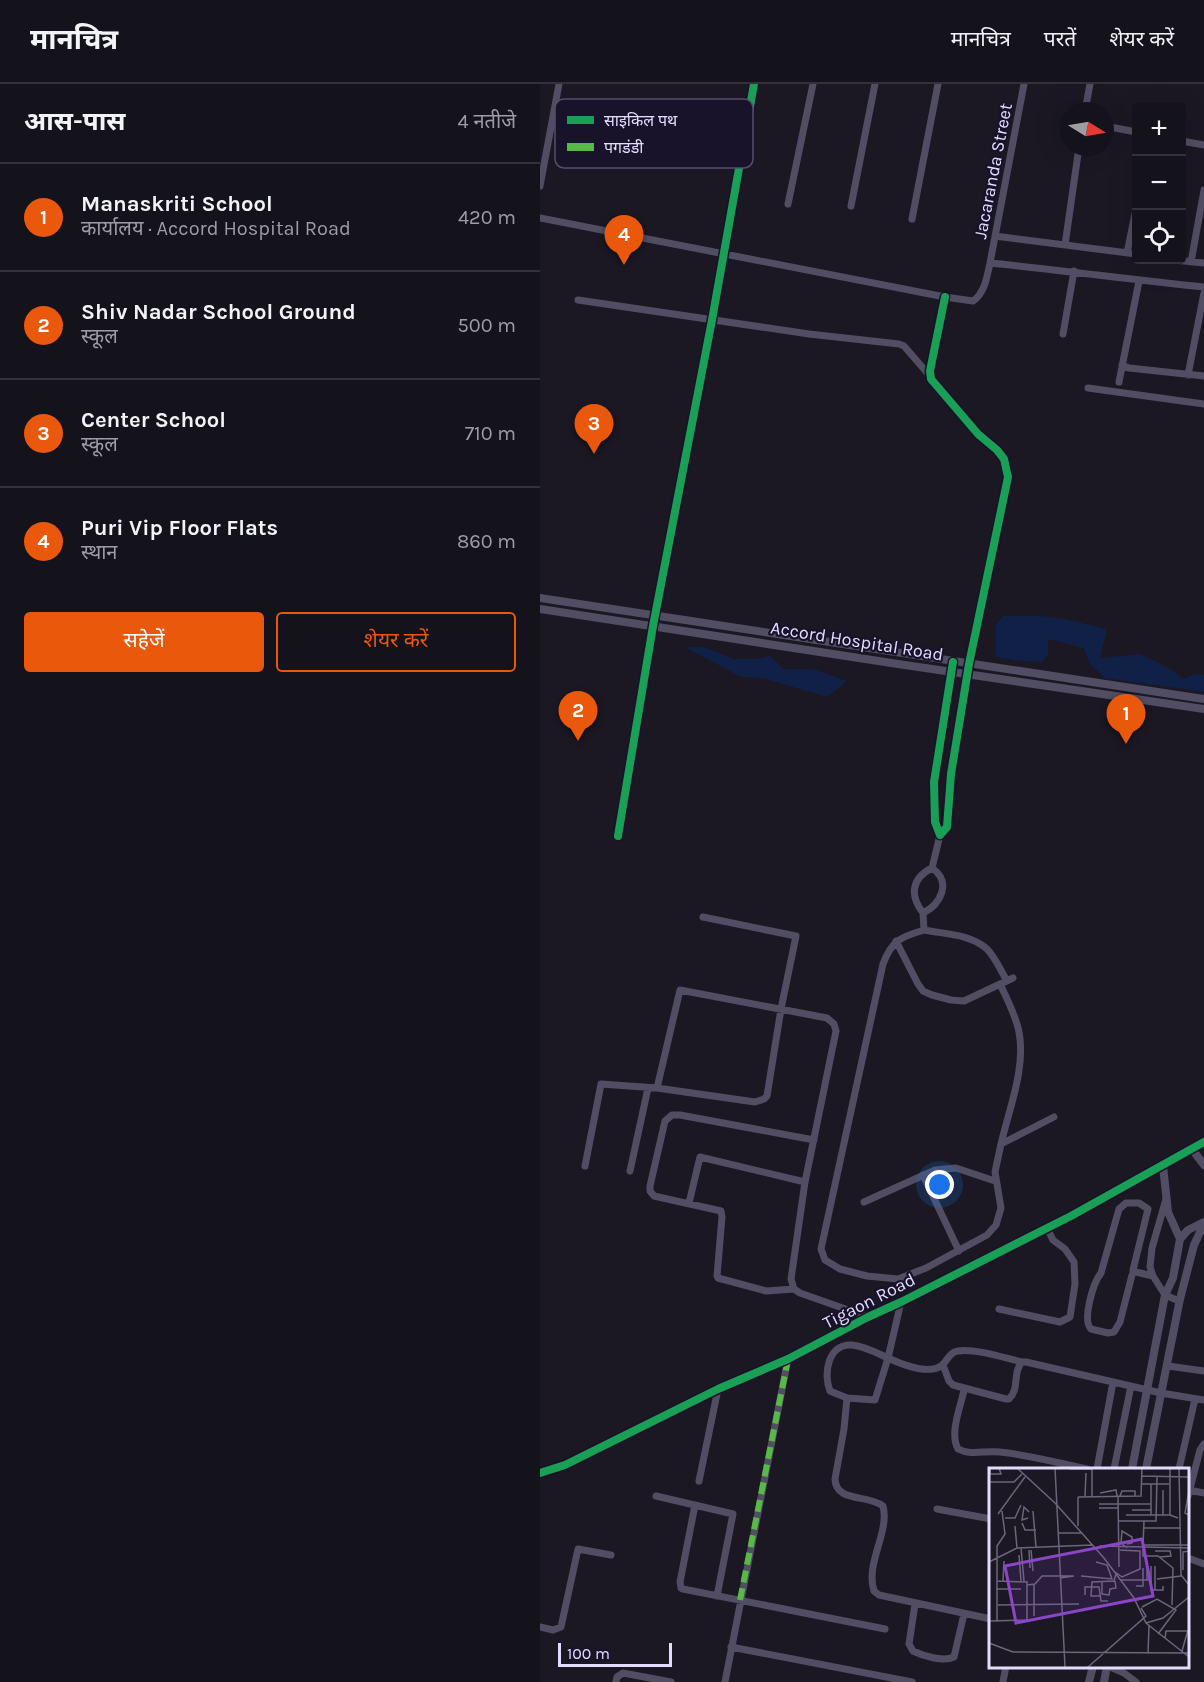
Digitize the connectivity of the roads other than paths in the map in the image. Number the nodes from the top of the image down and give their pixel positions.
1 (559, 84) edge
2 (754, 84) edge
3 (813, 84) edge
4 (875, 84) edge
5 (938, 84) edge
6 (1024, 84) edge
7 (1090, 84) edge
8 (556, 99) edge
9 (751, 99) edge
10 (1087, 102) edge
11 (555, 105) edge
12 (1114, 128) edge
13 (1132, 131) edge
14 (1186, 142) edge
15 (1204, 145) edge
16 (1078, 156) edge
17 (739, 168) edge
18 (540, 186) edge
19 (1204, 194) edge
20 (788, 204) dead end
21 (851, 206) dead end
22 (1137, 210) edge
23 (540, 218) edge
24 (912, 219) dead end
25 (995, 236) junction
26 (1065, 244) junction
27 (1127, 253) junction
28 (1132, 254) edge
29 (724, 255) junction
30 (1186, 261) edge
31 (1191, 262) junction
32 (990, 263) junction
33 (1204, 263) edge
34 (1074, 271) junction
35 (1140, 281) junction
36 (1204, 287) edge
37 (1204, 293) edge
38 (945, 297) junction
39 (578, 300) dead end
40 (712, 320) junction
41 (1063, 334) dead end
42 (1122, 365) junction
43 (1188, 375) junction
44 (930, 376) junction
45 (1204, 376) edge
46 (1119, 382) dead end
47 (1088, 388) dead end
48 (1204, 404) edge
49 (540, 598) edge
50 (540, 609) edge
51 (655, 616) junction
52 (653, 626) junction
53 (953, 662) junction
54 (969, 664) junction
55 (952, 673) junction
56 (968, 675) junction
57 (1204, 699) edge
58 (1204, 709) edge
59 (940, 835) junction
60 (618, 836) dead end
61 (932, 868) junction
62 (923, 913) junction
63 (703, 917) dead end
64 (924, 930) junction
65 (896, 941) junction
66 (1007, 981) junction
67 (781, 1009) junction
68 (648, 1088) junction
69 (657, 1088) junction
70 (1054, 1117) dead end
71 (813, 1140) junction
72 (1204, 1142) edge
73 (1001, 1144) junction
74 (1192, 1149) junction
75 (585, 1166) dead end
76 (1163, 1166) junction
77 (1204, 1166) edge
78 (630, 1171) dead end
79 (923, 1175) junction
80 (995, 1181) junction
81 (805, 1182) junction
82 (1166, 1199) junction
83 (864, 1202) dead end
84 (689, 1203) junction
85 (1204, 1223) edge
86 (1047, 1228) junction
87 (1180, 1239) junction
88 (959, 1251) junction
89 (1134, 1272) junction
90 (1153, 1276) junction
91 (794, 1289) junction
92 (1165, 1296) junction
93 (1179, 1301) junction
94 (901, 1302) junction
95 (999, 1309) dead end
96 (868, 1317) junction
97 (888, 1358) junction
98 (788, 1359) junction
99 (1022, 1362) junction
100 (943, 1365) junction
101 (1168, 1366) junction
102 (1204, 1371) edge
103 (1113, 1382) junction
104 (1131, 1386) junction
105 (718, 1389) junction
106 (964, 1389) junction
107 (1147, 1390) junction
108 (1161, 1393) junction
109 (847, 1398) junction
110 (1195, 1398) junction
111 (1204, 1400) edge
112 (1204, 1444) edge
113 (1082, 1468) edge
114 (1097, 1468) edge
115 (1114, 1468) edge
116 (1132, 1468) edge
117 (1146, 1468) edge
118 (1179, 1468) edge
119 (540, 1473) edge
120 (699, 1480) dead end
121 (1189, 1489) edge
122 (656, 1496) dead end
123 (695, 1505) junction
124 (937, 1509) dead end
125 (989, 1519) edge
126 (611, 1555) dead end
127 (1189, 1558) edge
128 (1204, 1564) edge
129 (717, 1596) junction
130 (740, 1600) junction
131 (915, 1604) junction
132 (964, 1614) junction
133 (989, 1619) edge
134 (540, 1627) edge
135 (885, 1629) dead end
136 (731, 1647) junction
137 (1005, 1667) edge
138 (1092, 1667) edge
139 (1108, 1667) edge
140 (1112, 1667) edge
141 (616, 1682) edge
142 (671, 1682) edge
143 (725, 1682) edge
144 (912, 1682) edge
145 (1003, 1682) edge
146 (1089, 1682) edge
147 (1104, 1682) edge
148 (1136, 1682) edge

1 - 8 street
2 - 9 street
3 - 20 street
4 - 21 street
5 - 24 street
6 - 25 street, Jacaranda Street
7 - 10 street
11 - 18 street
12 - 13 street
14 - 15 street
16 - 26 street
17 - 29 street
19 - 31 street
22 - 27 street
23 - 29 street
25 - 26 street
25 - 32 street, Jacaranda Street
26 - 27 street
27 - 28 street
29 - 38 street
29 - 40 street
30 - 31 street
31 - 33 street
32 - 34 street
32 - 38 street, Jacaranda Street
34 - 35 street
34 - 41 street
35 - 36 street
35 - 42 street
37 - 43 street
38 - 44 street
39 - 40 street
40 - 44 street
40 - 51 street
42 - 43 street
42 - 46 street
43 - 45 street
44 - 54 street
47 - 48 street
49 - 51 street
50 - 52 street, Accord Hospital Road
51 - 52 street
51 - 53 street
52 - 55 street, Accord Hospital Road
52 - 60 street
53 - 54 street
53 - 55 street
54 - 56 street
54 - 57 street
55 - 56 street, Accord Hospital Road
55 - 59 street
56 - 58 street, Accord Hospital Road
56 - 59 street
59 - 61 street
61 - 62 street
61 - 62 street
62 - 64 street
63 - 67 street
64 - 65 street
64 - 66 street
65 - 66 street
65 - 88 street
66 - 73 street
67 - 69 street
67 - 69 street
67 - 71 street
68 - 69 street
68 - 75 street
68 - 78 street
70 - 73 street
71 - 81 street
71 - 84 street
72 - 74 street, Tigaon Road
73 - 80 street
74 - 76 street, Tigaon Road
74 - 77 street
76 - 82 street
76 - 86 street, Tigaon Road
79 - 80 street
79 - 83 street
79 - 88 street
80 - 88 street
81 - 84 street
81 - 91 street
82 - 87 street
82 - 90 street
84 - 91 street
85 - 87 street
85 - 93 street
86 - 94 street, Tigaon Road
86 - 95 street
87 - 92 street
89 - 89 street
89 - 90 street
90 - 92 street
91 - 96 street
92 - 93 street
92 - 107 street
93 - 101 street
94 - 96 street, Tigaon Road
94 - 97 street
96 - 98 street, Tigaon Road
97 - 100 street
97 - 109 street
97 - 109 street
98 - 105 street, Tigaon Road
98 - 130 street
99 - 100 street
99 - 103 street
99 - 106 street
100 - 106 street
101 - 102 street
101 - 108 street
103 - 104 street
103 - 114 street
104 - 107 street
104 - 115 street
105 - 119 street, Tigaon Road
105 - 120 street
106 - 113 street
107 - 108 street
107 - 116 street
108 - 110 street
108 - 117 street
109 - 131 street
110 - 111 street
110 - 118 street
112 - 121 street
122 - 123 street
123 - 129 street
123 - 129 street
124 - 125 street
126 - 134 street
127 - 128 street
129 - 130 street
130 - 135 street
130 - 136 street
131 - 132 street
131 - 132 street
132 - 133 street
136 - 143 street
136 - 144 street
137 - 145 street
138 - 146 street
139 - 147 street
140 - 148 street
141 - 142 street

